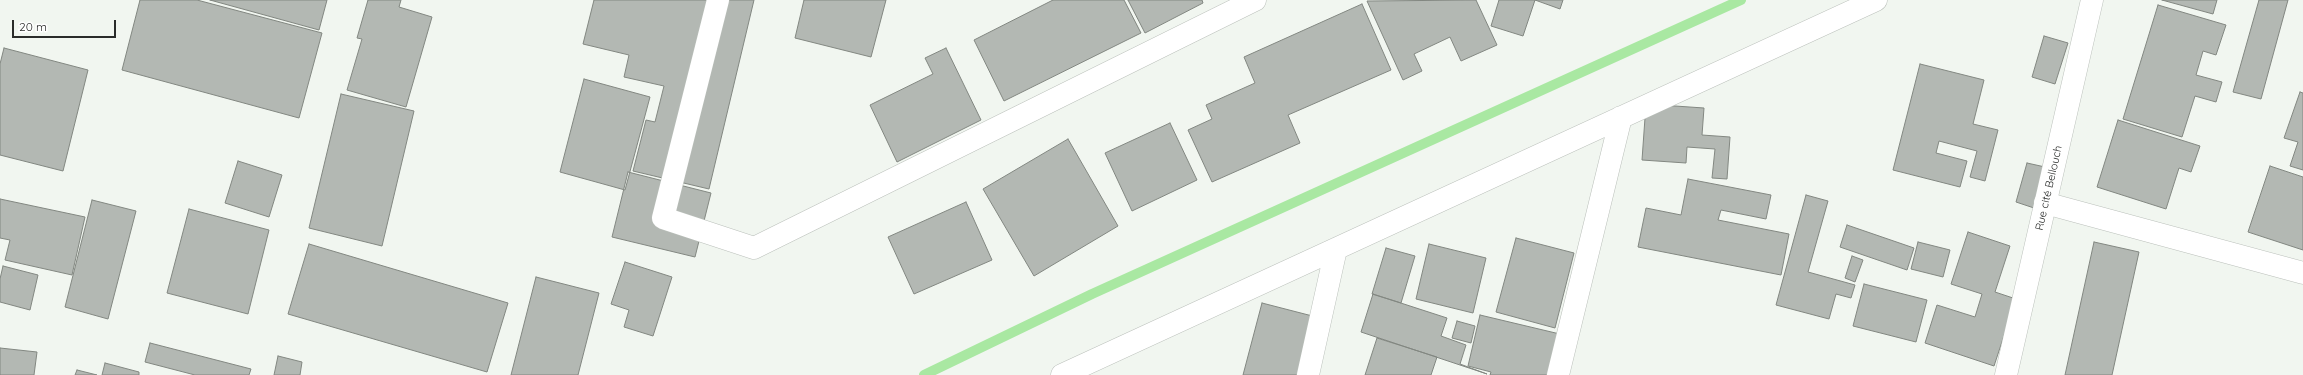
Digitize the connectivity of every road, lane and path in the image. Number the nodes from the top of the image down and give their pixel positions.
1 (718, 0) edge
2 (1255, 0) edge
3 (1876, 0) edge
4 (2092, 0) edge
5 (1621, 117) junction
6 (2046, 203) junction
7 (1336, 249) junction
8 (2303, 273) edge
9 (1066, 374) edge
10 (1308, 375) edge
11 (1558, 375) edge
12 (2006, 375) edge

1 - 2 street
3 - 5 street
4 - 6 street, Rue cité Bellouch
5 - 7 street
5 - 11 street
6 - 8 street
6 - 12 street, Rue cité Bellouch
7 - 9 street
7 - 10 street

